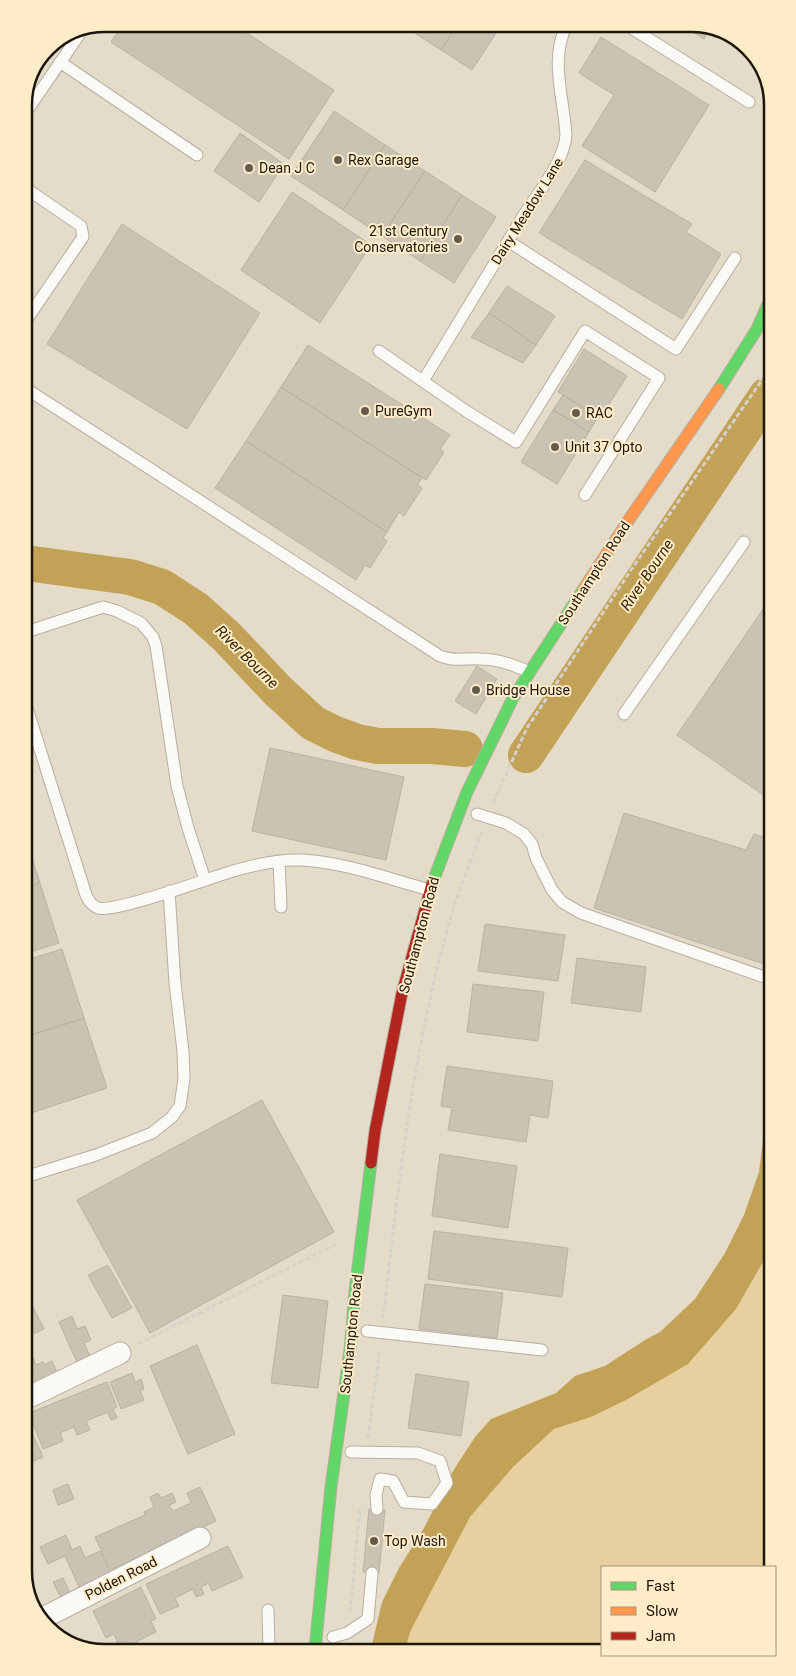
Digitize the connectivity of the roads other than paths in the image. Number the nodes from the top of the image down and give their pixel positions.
1 (564, 33) edge
2 (639, 33) edge
3 (76, 39) edge
4 (60, 62) junction
5 (34, 95) edge
6 (749, 102) dead end
7 (197, 155) dead end
8 (33, 193) edge
9 (508, 241) junction
10 (735, 258) dead end
11 (33, 309) edge
12 (764, 313) edge
13 (379, 351) dead end
14 (423, 381) junction
15 (33, 393) edge
16 (585, 495) dead end
17 (744, 542) dead end
18 (33, 630) edge
19 (530, 672) junction
20 (624, 714) dead end
21 (33, 726) edge
22 (480, 815) road end
23 (279, 862) junction
24 (205, 880) junction
25 (430, 890) junction
26 (169, 892) junction
27 (281, 907) dead end
28 (764, 977) edge
29 (32, 1175) edge
30 (367, 1331) dead end
31 (542, 1350) dead end
32 (120, 1353) road end
33 (32, 1395) edge
34 (352, 1452) dead end
35 (377, 1510) dead end
36 (200, 1538) dead end
37 (372, 1573) dead end
38 (268, 1610) dead end
39 (48, 1615) edge
40 (333, 1633) joint
41 (269, 1643) edge
42 (316, 1643) edge
43 (332, 1643) edge

1 - 9 lane, Dairy Meadow Lane
2 - 6 lane
3 - 4 lane
4 - 5 lane
4 - 7 lane
8 - 11 lane
9 - 10 lane
9 - 14 lane, Dairy Meadow Lane
12 - 19 highway, Southampton Road
13 - 14 lane
14 - 16 lane
15 - 19 lane
17 - 20 lane
18 - 24 lane
19 - 25 highway, Southampton Road
21 - 26 lane
22 - 28 lane
23 - 24 lane
23 - 25 lane
23 - 27 lane
24 - 26 lane
25 - 42 highway, Southampton Road
26 - 29 lane
30 - 31 lane
32 - 33 street
34 - 35 lane
36 - 39 street, Polden Road
37 - 40 lane
38 - 41 lane
40 - 43 highway

